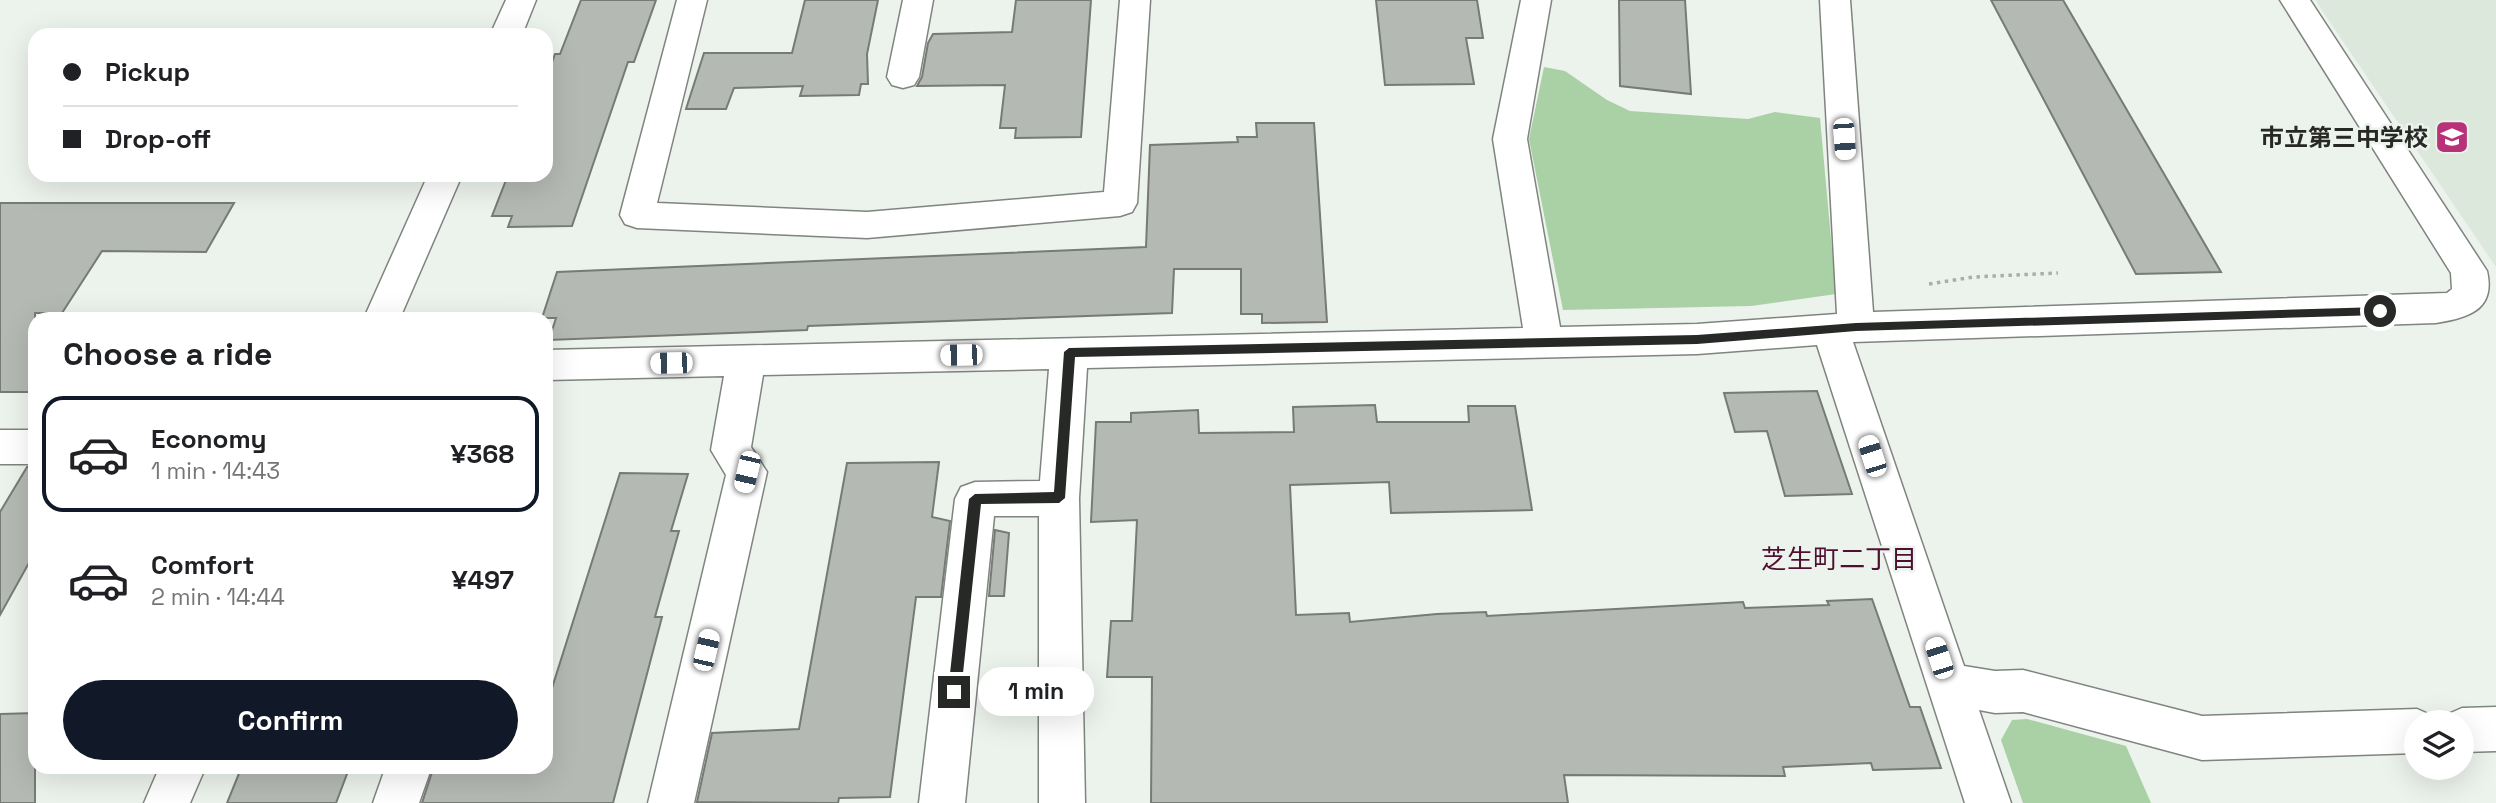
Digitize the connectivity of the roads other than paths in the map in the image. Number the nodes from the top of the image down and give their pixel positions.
1 (521, 0) edge
2 (692, 0) edge
3 (918, 0) edge
4 (1135, 0) edge
5 (1536, 0) edge
6 (1835, 0) edge
7 (2295, 0) edge
8 (509, 28) edge
9 (903, 78) dead end
10 (442, 182) edge
11 (385, 312) edge
12 (1843, 328) junction
13 (1544, 344) junction
14 (1069, 352) junction
15 (746, 361) junction
16 (553, 365) edge
17 (0, 447) edge
18 (28, 447) edge
19 (1059, 498) junction
20 (1948, 684) junction
21 (2496, 729) edge
22 (2474, 730) edge
23 (2404, 731) edge
24 (180, 774) edge
25 (406, 774) edge
26 (167, 803) edge
27 (396, 803) edge
28 (671, 803) edge
29 (942, 803) edge
30 (1062, 803) edge
31 (1988, 803) edge

1 - 8 street
2 - 4 street
3 - 9 street
5 - 13 street
6 - 12 street
7 - 12 street
10 - 11 street
12 - 13 street
12 - 20 street
13 - 14 street
14 - 15 street
14 - 19 street
15 - 16 street
15 - 28 street
17 - 18 street
19 - 29 street
19 - 30 street
20 - 23 street
20 - 31 street
21 - 22 street
24 - 26 street
25 - 27 street

